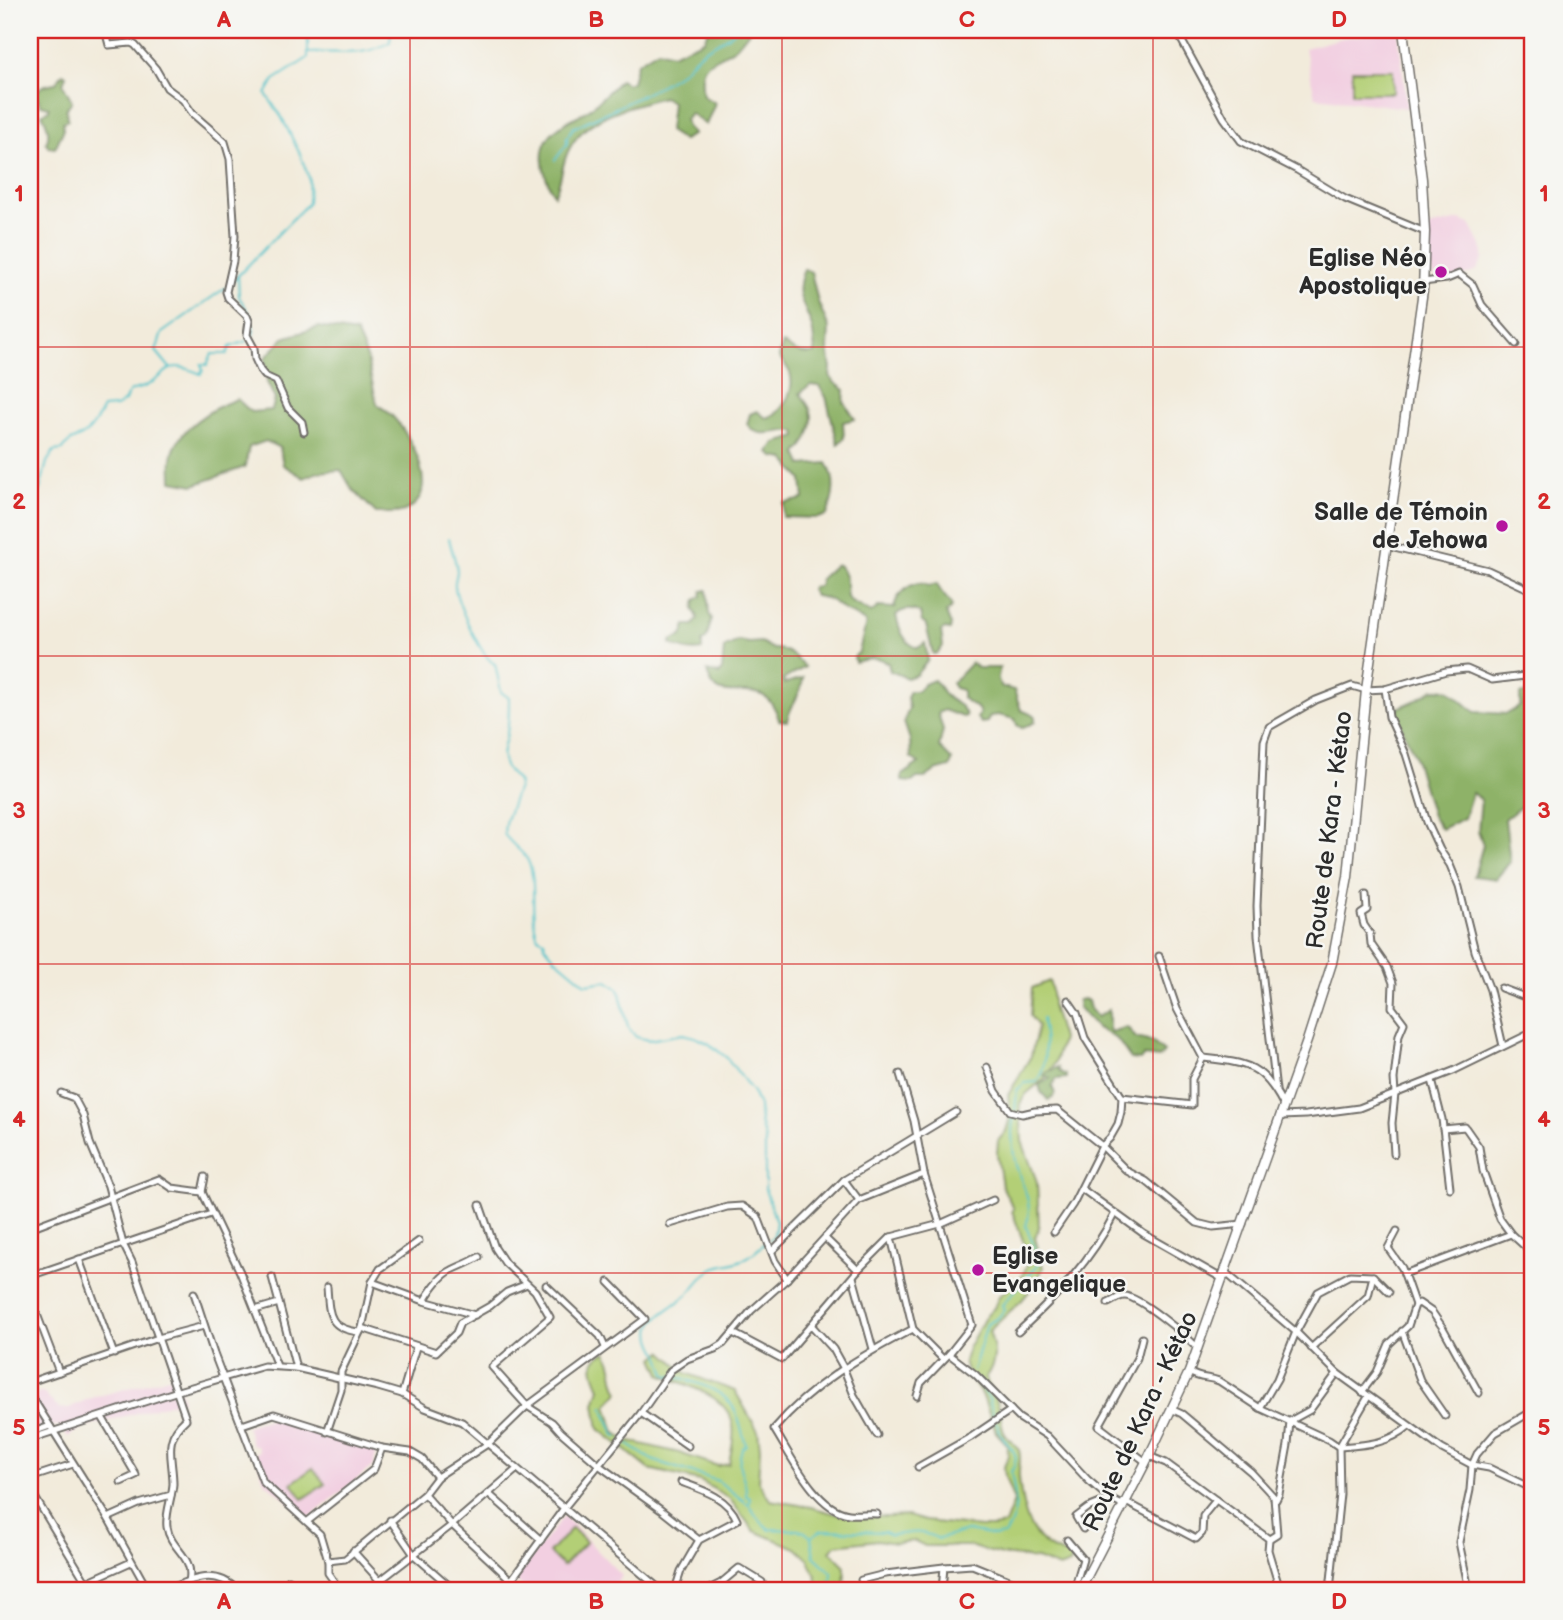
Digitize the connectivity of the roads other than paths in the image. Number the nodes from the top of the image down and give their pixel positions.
1 (105, 30) edge
2 (1176, 30) edge
3 (1404, 30) edge
4 (1425, 232) junction
5 (1423, 282) junction
6 (1516, 344) dead end
7 (304, 432) dead end
8 (1386, 545) junction
9 (1533, 590) edge
10 (1533, 675) edge
11 (1385, 689) junction
12 (1366, 690) junction
13 (1366, 895) dead end
14 (1159, 956) dead end
15 (1501, 988) dead end
16 (1068, 1000) dead end
17 (1533, 1000) edge
18 (1533, 1032) edge
19 (1503, 1045) junction
20 (1203, 1058) junction
21 (987, 1067) dead end
22 (900, 1074) dead end
23 (1432, 1080) junction
24 (1276, 1090) junction
25 (61, 1093) dead end
26 (1395, 1094) junction
27 (1122, 1097) junction
28 (1284, 1106) junction
29 (956, 1112) dead end
30 (1281, 1116) junction
31 (1443, 1129) junction
32 (917, 1136) junction
33 (1102, 1146) junction
34 (1394, 1154) dead end
35 (924, 1174) junction
36 (205, 1177) dead end
37 (844, 1180) junction
38 (1450, 1188) dead end
39 (1082, 1189) junction
40 (202, 1192) junction
41 (110, 1199) junction
42 (859, 1200) junction
43 (993, 1200) dead end
44 (480, 1205) dead end
45 (1115, 1213) junction
46 (211, 1214) junction
47 (670, 1224) dead end
48 (940, 1224) junction
49 (1242, 1224) junction
50 (30, 1228) edge
51 (1397, 1231) dead end
52 (1054, 1232) dead end
53 (1511, 1234) junction
54 (891, 1237) junction
55 (825, 1238) junction
56 (419, 1241) dead end
57 (123, 1244) junction
58 (772, 1251) junction
59 (1531, 1252) dead end
60 (479, 1256) dead end
61 (79, 1259) junction
62 (858, 1270) junction
63 (1404, 1273) junction
64 (30, 1276) edge
65 (1224, 1276) junction
66 (1373, 1276) junction
67 (272, 1277) dead end
68 (853, 1277) junction
69 (787, 1279) junction
70 (372, 1282) junction
71 (609, 1282) dead end
72 (527, 1284) junction
73 (546, 1285) dead end
74 (327, 1287) dead end
75 (1389, 1292) dead end
76 (194, 1293) dead end
77 (30, 1296) edge
78 (424, 1301) junction
79 (279, 1303) junction
80 (1108, 1303) dead end
81 (1415, 1305) junction
82 (256, 1310) junction
83 (475, 1315) junction
84 (204, 1326) junction
85 (812, 1326) junction
86 (913, 1329) junction
87 (361, 1330) junction
88 (1402, 1331) junction
89 (733, 1332) junction
90 (1018, 1332) dead end
91 (1296, 1332) junction
92 (158, 1338) junction
93 (1142, 1338) dead end
94 (416, 1347) junction
95 (605, 1347) junction
96 (1198, 1348) junction
97 (1311, 1348) junction
98 (873, 1349) junction
99 (114, 1354) junction
100 (949, 1354) junction
101 (943, 1359) junction
102 (277, 1367) junction
103 (843, 1367) junction
104 (296, 1368) junction
105 (59, 1372) junction
106 (1189, 1372) junction
107 (1337, 1373) junction
108 (223, 1377) junction
109 (341, 1380) junction
110 (30, 1382) edge
111 (178, 1391) junction
112 (1479, 1393) dead end
113 (30, 1394) edge
114 (402, 1394) junction
115 (1365, 1394) junction
116 (917, 1396) dead end
117 (527, 1406) junction
118 (1261, 1408) junction
119 (1171, 1409) junction
120 (1011, 1410) junction
121 (1533, 1411) edge
122 (641, 1413) junction
123 (1445, 1416) dead end
124 (102, 1417) junction
125 (1290, 1421) junction
126 (242, 1425) junction
127 (1409, 1426) junction
128 (51, 1429) junction
129 (327, 1432) junction
130 (30, 1433) edge
131 (877, 1435) dead end
132 (30, 1439) edge
133 (489, 1443) junction
134 (688, 1446) dead end
135 (1339, 1447) junction
136 (382, 1448) junction
137 (1147, 1459) junction
138 (73, 1464) junction
139 (1472, 1465) junction
140 (600, 1466) junction
141 (918, 1466) dead end
142 (517, 1469) junction
143 (437, 1477) junction
144 (30, 1478) edge
145 (121, 1482) dead end
146 (681, 1482) dead end
147 (30, 1489) edge
148 (1533, 1489) edge
149 (424, 1494) junction
150 (489, 1494) junction
151 (171, 1495) junction
152 (1110, 1499) junction
153 (1216, 1500) junction
154 (1276, 1500) junction
155 (1125, 1504) junction
156 (564, 1508) junction
157 (877, 1514) dead end
158 (108, 1518) junction
159 (390, 1520) junction
160 (308, 1521) junction
161 (452, 1525) junction
162 (1083, 1529) dead end
163 (1269, 1539) junction
164 (541, 1540) junction
165 (699, 1540) junction
166 (1068, 1541) dead end
167 (353, 1552) junction
168 (414, 1555) junction
169 (328, 1561) junction
170 (131, 1562) junction
171 (944, 1567) junction
172 (289, 1580) dead end
173 (511, 1580) junction
174 (861, 1580) dead end
175 (1466, 1580) dead end
176 (189, 1581) junction
177 (379, 1581) junction
178 (86, 1582) junction
179 (1082, 1587) edge
180 (69, 1590) edge
181 (148, 1590) edge
182 (167, 1590) edge
183 (237, 1590) edge
184 (299, 1590) edge
185 (340, 1590) edge
186 (368, 1590) edge
187 (388, 1590) edge
188 (454, 1590) edge
189 (503, 1590) edge
190 (661, 1590) edge
191 (675, 1590) edge
192 (707, 1590) edge
193 (764, 1590) edge
194 (942, 1590) edge
195 (1034, 1590) edge
196 (1074, 1590) edge
197 (1094, 1590) edge
198 (1280, 1590) edge
199 (1330, 1590) edge

1 - 7 street
2 - 4 street
3 - 4 main road, Route de Kara - Kétao
4 - 5 main road, Route de Kara - Kétao
5 - 6 street
5 - 8 main road, Route de Kara - Kétao
8 - 9 street
8 - 12 main road, Route de Kara - Kétao
10 - 11 street
11 - 12 street
11 - 19 street
12 - 24 street
12 - 28 main road, Route de Kara - Kétao
13 - 26 street
14 - 20 street
15 - 17 street
16 - 27 street
18 - 19 street
19 - 23 street
20 - 24 street
20 - 27 street
21 - 33 street
22 - 32 street
23 - 26 street
23 - 31 street
24 - 28 street
25 - 41 street
26 - 30 street
26 - 34 street
27 - 33 street
28 - 30 main road, Route de Kara - Kétao
29 - 32 street
30 - 49 main road, Route de Kara - Kétao
31 - 38 street
31 - 53 street
32 - 35 street
32 - 37 street
33 - 39 street
33 - 49 street
35 - 42 street
35 - 48 street
36 - 40 street
37 - 42 street
37 - 58 street
39 - 45 street
39 - 52 street
40 - 41 street
40 - 46 street
41 - 50 street
41 - 57 street
42 - 55 street
43 - 48 street
44 - 72 street
45 - 65 street
45 - 90 street
46 - 57 street
46 - 82 street
47 - 58 street
48 - 54 street
48 - 100 street
49 - 65 main road, Route de Kara - Kétao
51 - 63 street
53 - 59 street
53 - 63 street
54 - 62 street
54 - 86 street
55 - 62 street
55 - 69 street
56 - 70 street
57 - 61 street
57 - 92 street
58 - 69 street
60 - 78 street
61 - 64 street
61 - 99 street
62 - 68 street
63 - 81 street
65 - 91 street
65 - 96 main road, Route de Kara - Kétao
66 - 75 street
66 - 91 street
66 - 97 street
67 - 79 street
68 - 85 street
68 - 98 street
69 - 89 street
70 - 78 street
70 - 87 street
71 - 95 street
72 - 83 street
72 - 117 street
73 - 95 street
74 - 87 street
76 - 84 street
77 - 105 street
78 - 83 street
79 - 82 street
79 - 104 street
80 - 96 street
81 - 88 street
81 - 112 street
82 - 102 street
83 - 94 street
84 - 92 street
84 - 108 street
85 - 89 street
85 - 103 street
86 - 98 street
86 - 101 street
87 - 94 street
87 - 109 street
88 - 115 street
88 - 123 street
89 - 122 street
91 - 97 street
91 - 118 street
92 - 99 street
92 - 111 street
93 - 137 street
94 - 114 street
95 - 117 street
96 - 106 main road, Route de Kara - Kétao
97 - 107 street
98 - 103 street
99 - 105 street
100 - 101 street
100 - 120 street
101 - 116 street
102 - 104 street
102 - 108 street
103 - 131 street
103 - 157 street
104 - 109 street
105 - 110 street
106 - 118 street
106 - 119 main road, Route de Kara - Kétao
107 - 115 street
107 - 125 street
108 - 111 street
108 - 126 street
109 - 114 street
109 - 129 street
111 - 124 street
111 - 151 street
113 - 128 street
114 - 133 street
115 - 127 street
115 - 135 street
117 - 133 street
117 - 140 street
118 - 125 street
119 - 137 main road, Route de Kara - Kétao
119 - 154 street
120 - 141 street
120 - 152 street
121 - 139 street
122 - 134 street
122 - 140 street
124 - 128 street
124 - 145 street
125 - 135 street
125 - 154 street
126 - 129 street
126 - 160 street
127 - 135 street
127 - 139 street
128 - 130 street
128 - 132 street
128 - 138 street
129 - 136 street
133 - 142 street
133 - 143 street
135 - 199 street
136 - 143 street
136 - 160 street
137 - 153 street
137 - 155 main road, Route de Kara - Kétao
138 - 144 street
138 - 158 street
139 - 148 street
139 - 175 street
140 - 156 street
140 - 165 street
142 - 150 street
142 - 156 street
143 - 149 street
146 - 165 street
147 - 178 street
149 - 159 street
149 - 161 street
150 - 161 street
150 - 164 street
151 - 158 street
151 - 176 street
152 - 155 street
152 - 162 street
153 - 155 street
153 - 163 street
154 - 163 street
155 - 179 main road, Route de Kara - Kétao
156 - 164 street
156 - 190 street
158 - 170 street
159 - 167 street
159 - 168 street
160 - 169 street
161 - 168 street
161 - 173 street
163 - 198 street
164 - 173 street
165 - 191 street
166 - 196 street
167 - 169 street
167 - 177 street
168 - 177 street
168 - 188 street
169 - 185 street
170 - 178 street
170 - 181 street
171 - 174 street
171 - 194 street
171 - 195 street
172 - 184 street
173 - 189 street
176 - 182 street
176 - 183 street
177 - 186 street
177 - 187 street
178 - 180 street
179 - 197 street
192 - 193 street

